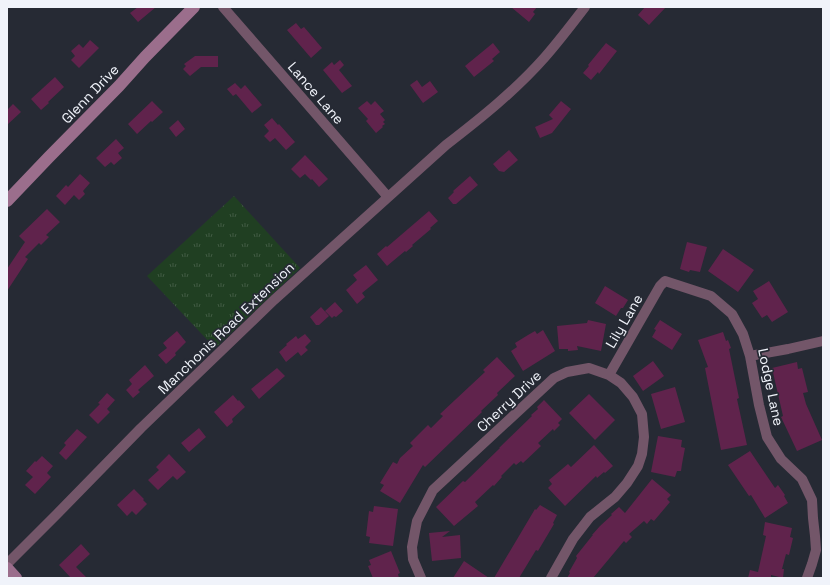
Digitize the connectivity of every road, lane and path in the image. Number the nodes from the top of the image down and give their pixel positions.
1 (194, 7) edge
2 (223, 7) edge
3 (585, 7) edge
4 (388, 197) junction
5 (7, 201) edge
6 (665, 281) joint
7 (823, 341) edge
8 (750, 356) junction
9 (608, 375) junction
10 (7, 564) edge
11 (7, 568) edge
12 (16, 578) edge
13 (421, 578) edge
14 (551, 578) edge
15 (807, 578) edge

1 - 5 street, Glenn Drive
2 - 4 street, Lance Lane
3 - 4 street, Manchonis Road Extension
4 - 10 street, Manchonis Road Extension
6 - 8 street, Lodge Lane
6 - 9 street, Lily Lane
7 - 8 street
8 - 15 street, Lodge Lane
9 - 13 street, Cherry Drive
9 - 14 street, Cherry Drive
11 - 12 street

